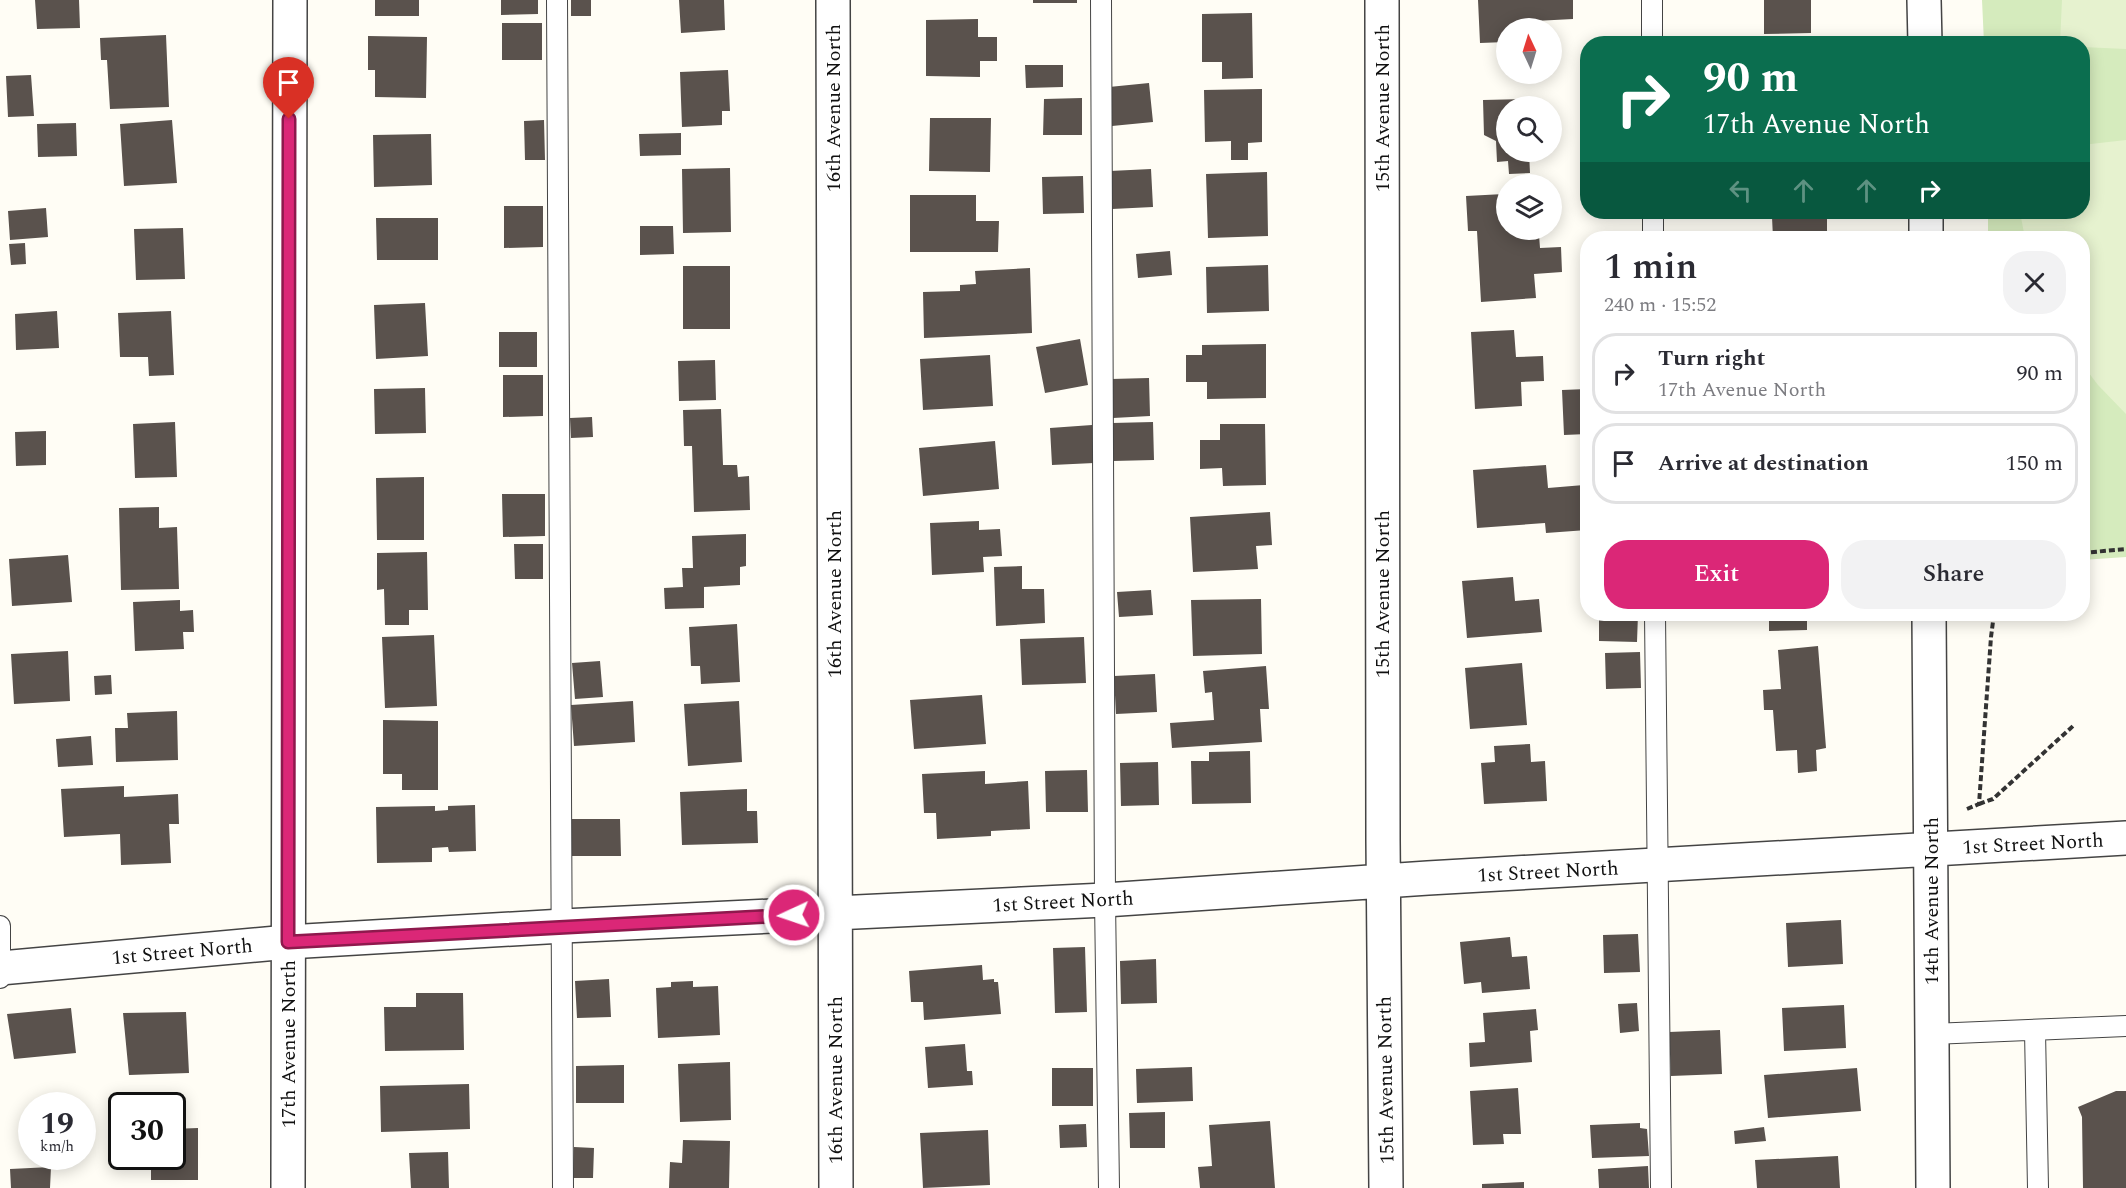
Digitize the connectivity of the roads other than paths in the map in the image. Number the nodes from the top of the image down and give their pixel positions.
1 (290, 0) edge
2 (557, 0) edge
3 (833, 0) edge
4 (1101, 0) edge
5 (1382, 0) edge
6 (1652, 0) edge
7 (1924, 0) edge
8 (1652, 36) edge
9 (1925, 36) edge
10 (1655, 621) edge
11 (1929, 621) edge
12 (2126, 838) edge
13 (1930, 848) junction
14 (1656, 864) junction
15 (1383, 881) junction
16 (1105, 900) junction
17 (835, 913) junction
18 (0, 926) edge
19 (563, 926) junction
20 (288, 942) junction
21 (0, 968) edge
22 (0, 981) edge
23 (2126, 1026) edge
24 (2036, 1031) junction
25 (1932, 1034) junction
26 (288, 1188) edge
27 (563, 1188) edge
28 (836, 1188) edge
29 (1109, 1188) edge
30 (1386, 1188) edge
31 (1661, 1188) edge
32 (1933, 1188) edge
33 (2038, 1188) edge

1 - 20 street, 17th Avenue North
2 - 19 lane
3 - 17 street, 16th Avenue North
4 - 16 lane
5 - 15 street, 15th Avenue North
6 - 8 lane
7 - 9 street
10 - 14 lane
11 - 13 street, 14th Avenue North
12 - 13 street, 1st Street North
13 - 14 street, 1st Street North
13 - 25 street, 14th Avenue North
14 - 15 street, 1st Street North
14 - 31 lane
15 - 16 street, 1st Street North
15 - 30 street, 15th Avenue North
16 - 17 street, 1st Street North
16 - 29 lane
17 - 19 street, 1st Street North
17 - 28 street, 16th Avenue North
18 - 21 lane
19 - 20 street, 1st Street North
19 - 27 lane
20 - 21 street, 1st Street North
20 - 26 street, 17th Avenue North
21 - 22 lane
23 - 24 lane
24 - 25 lane
24 - 33 lane
25 - 32 street, 14th Avenue North

